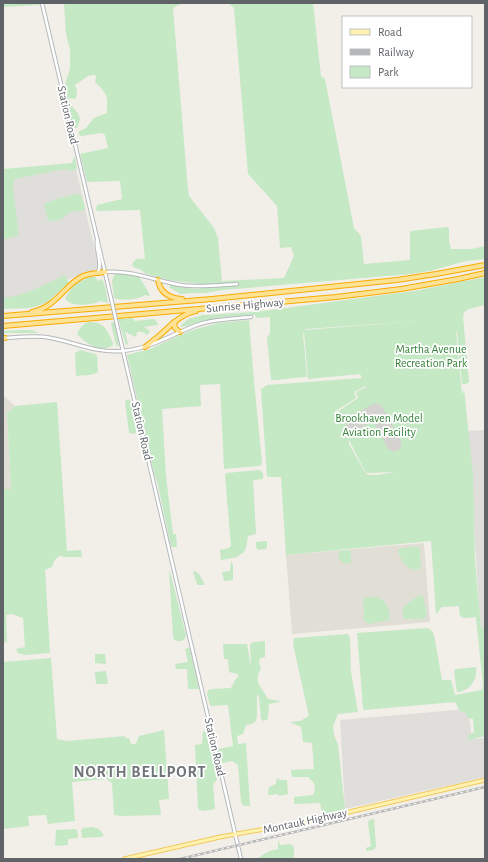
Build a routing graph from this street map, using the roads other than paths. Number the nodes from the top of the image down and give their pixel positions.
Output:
1 (42, 3) edge
2 (97, 240) junction
3 (485, 264) edge
4 (105, 272) junction
5 (97, 273) junction
6 (485, 273) edge
7 (158, 280) junction
8 (237, 284) dead end
9 (212, 299) junction
10 (224, 306) junction
11 (3, 316) edge
12 (10, 316) junction
13 (251, 317) dead end
14 (174, 322) junction
15 (3, 326) edge
16 (180, 332) junction
17 (4, 338) edge
18 (145, 347) junction
19 (122, 351) junction
20 (485, 780) edge
21 (235, 835) junction
22 (124, 859) edge
23 (241, 859) edge

1 - 2 main road, Station Road
2 - 4 main road, Station Road
2 - 5 main road
3 - 9 highway, Sunrise Highway
4 - 5 highway
4 - 7 main road
4 - 19 main road, Station Road, bridge
5 - 12 highway
6 - 10 highway, Sunrise Highway
7 - 8 main road
7 - 9 highway
9 - 12 highway, Sunrise Highway
10 - 14 highway
10 - 15 highway, Sunrise Highway
11 - 12 highway, Sunrise Highway
13 - 16 main road
14 - 16 highway
14 - 18 highway
16 - 18 main road
17 - 19 main road
18 - 19 main road
19 - 21 main road, Station Road
20 - 21 main road, Montauk Highway
21 - 22 main road, Montauk Highway
21 - 23 main road, Station Road

